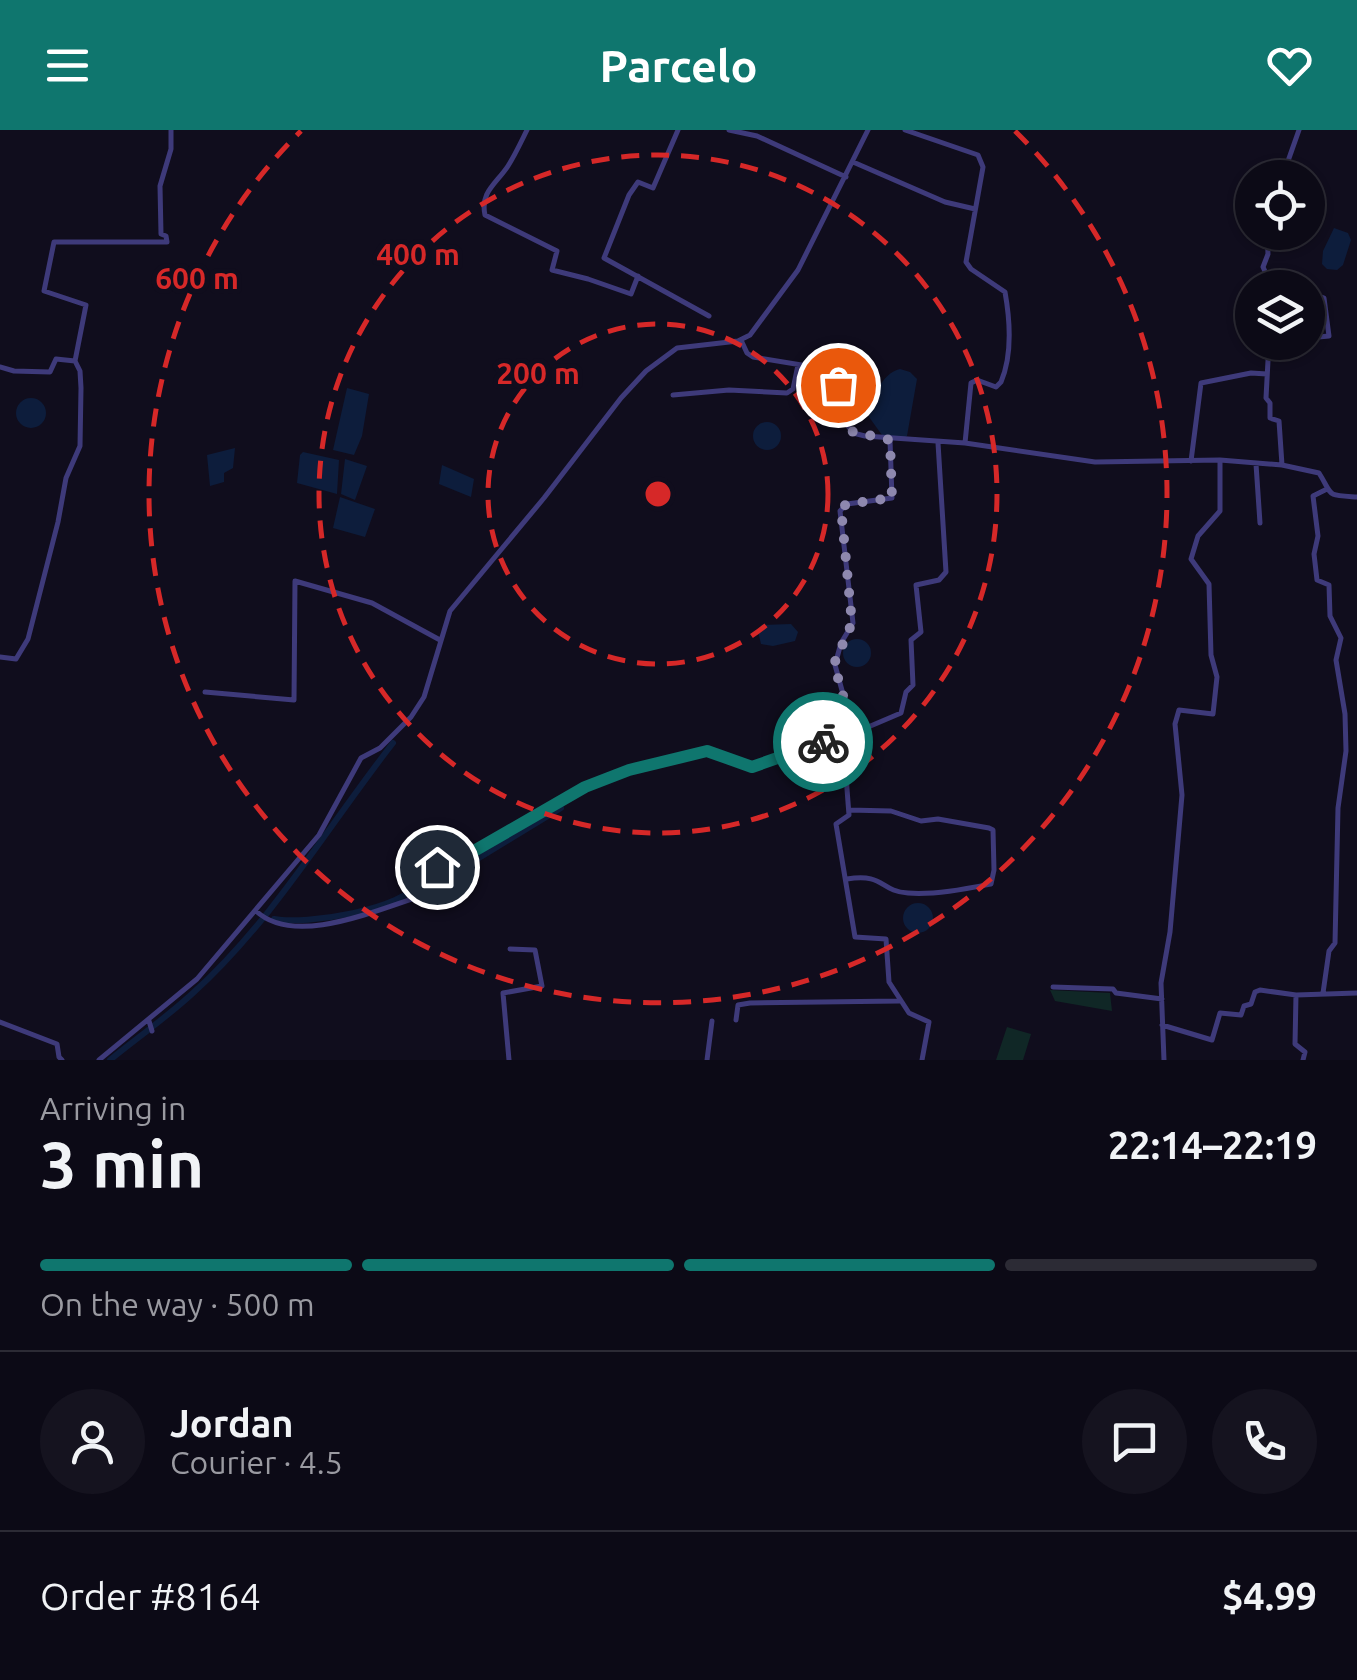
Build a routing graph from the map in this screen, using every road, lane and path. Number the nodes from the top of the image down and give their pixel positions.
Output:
1 (170, 130) edge
2 (528, 130) edge
3 (678, 130) edge
4 (729, 130) edge
5 (858, 130) edge
6 (905, 130) edge
7 (1299, 130) edge
8 (867, 131) edge
9 (757, 133) edge
10 (1288, 160) edge
11 (853, 162) junction
12 (846, 177) junction
13 (975, 210) junction
14 (638, 276) junction
15 (1325, 306) edge
16 (710, 316) dead end
17 (1325, 337) edge
18 (742, 343) junction
19 (1268, 360) edge
20 (75, 361) junction
21 (798, 365) junction
22 (0, 367) edge
23 (1267, 374) junction
24 (673, 396) dead end
25 (890, 440) junction
26 (938, 444) junction
27 (965, 444) junction
28 (1220, 460) junction
29 (1191, 461) junction
30 (1256, 464) junction
31 (1282, 465) junction
32 (1325, 490) junction
33 (1357, 497) edge
34 (1260, 522) dead end
35 (440, 640) junction
36 (0, 657) edge
37 (205, 692) dead end
38 (854, 734) junction
39 (843, 737) junction
40 (849, 810) junction
41 (422, 876) dead end
42 (847, 880) junction
43 (448, 888) dead end
44 (256, 911) junction
45 (510, 950) dead end
46 (1053, 987) dead end
47 (1324, 993) junction
48 (1357, 993) edge
49 (1296, 995) junction
50 (1162, 998) junction
51 (900, 1001) junction
52 (736, 1020) dead end
53 (149, 1021) junction
54 (712, 1021) dead end
55 (0, 1022) edge
56 (1162, 1025) junction
57 (152, 1031) dead end
58 (62, 1060) edge
59 (99, 1060) edge
60 (509, 1060) edge
61 (707, 1060) edge
62 (922, 1060) edge
63 (1164, 1060) edge
64 (1303, 1060) edge

1 - 20 street
2 - 14 street
3 - 14 street
4 - 9 street
5 - 8 street
6 - 13 street
7 - 10 street
8 - 11 street
9 - 12 street
11 - 12 street
11 - 13 street
12 - 18 street
13 - 27 street
14 - 16 street
15 - 17 street
18 - 21 street
18 - 35 street
19 - 23 street
20 - 22 street
20 - 36 street
21 - 24 street
21 - 25 street
23 - 29 street
23 - 31 street
25 - 26 street
25 - 38 street
26 - 27 street
26 - 38 street
27 - 29 street
28 - 29 street
28 - 30 street
28 - 50 street
30 - 31 street
30 - 34 street
31 - 32 street
32 - 33 street
32 - 47 street
35 - 37 street
35 - 44 street
38 - 39 street
39 - 40 street
39 - 41 street
40 - 42 street
40 - 42 street
42 - 51 street
43 - 44 street
44 - 53 street
45 - 60 street
46 - 50 street
47 - 48 street
47 - 49 street
49 - 56 street
49 - 64 street
50 - 56 street
51 - 52 street
51 - 62 street
53 - 57 street
53 - 59 street
54 - 61 street
55 - 58 street
56 - 63 street

